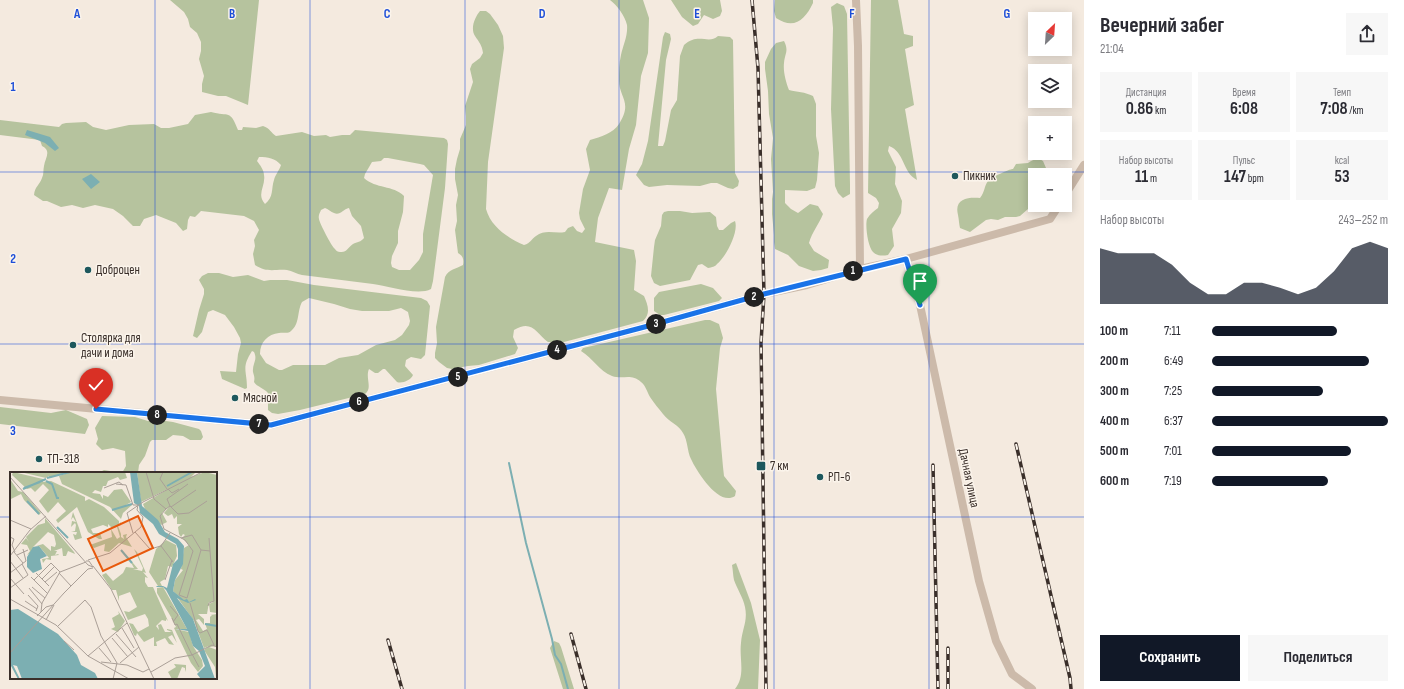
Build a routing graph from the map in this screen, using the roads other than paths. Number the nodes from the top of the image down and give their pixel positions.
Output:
1 (856, 0) edge
2 (1084, 165) edge
3 (1072, 184) edge
4 (1054, 212) edge
5 (906, 259) junction
6 (860, 269) junction
7 (0, 400) edge
8 (1032, 689) edge

1 - 6 street
2 - 3 street
4 - 5 street
5 - 6 street
5 - 8 street, Дачная улица
6 - 7 street

